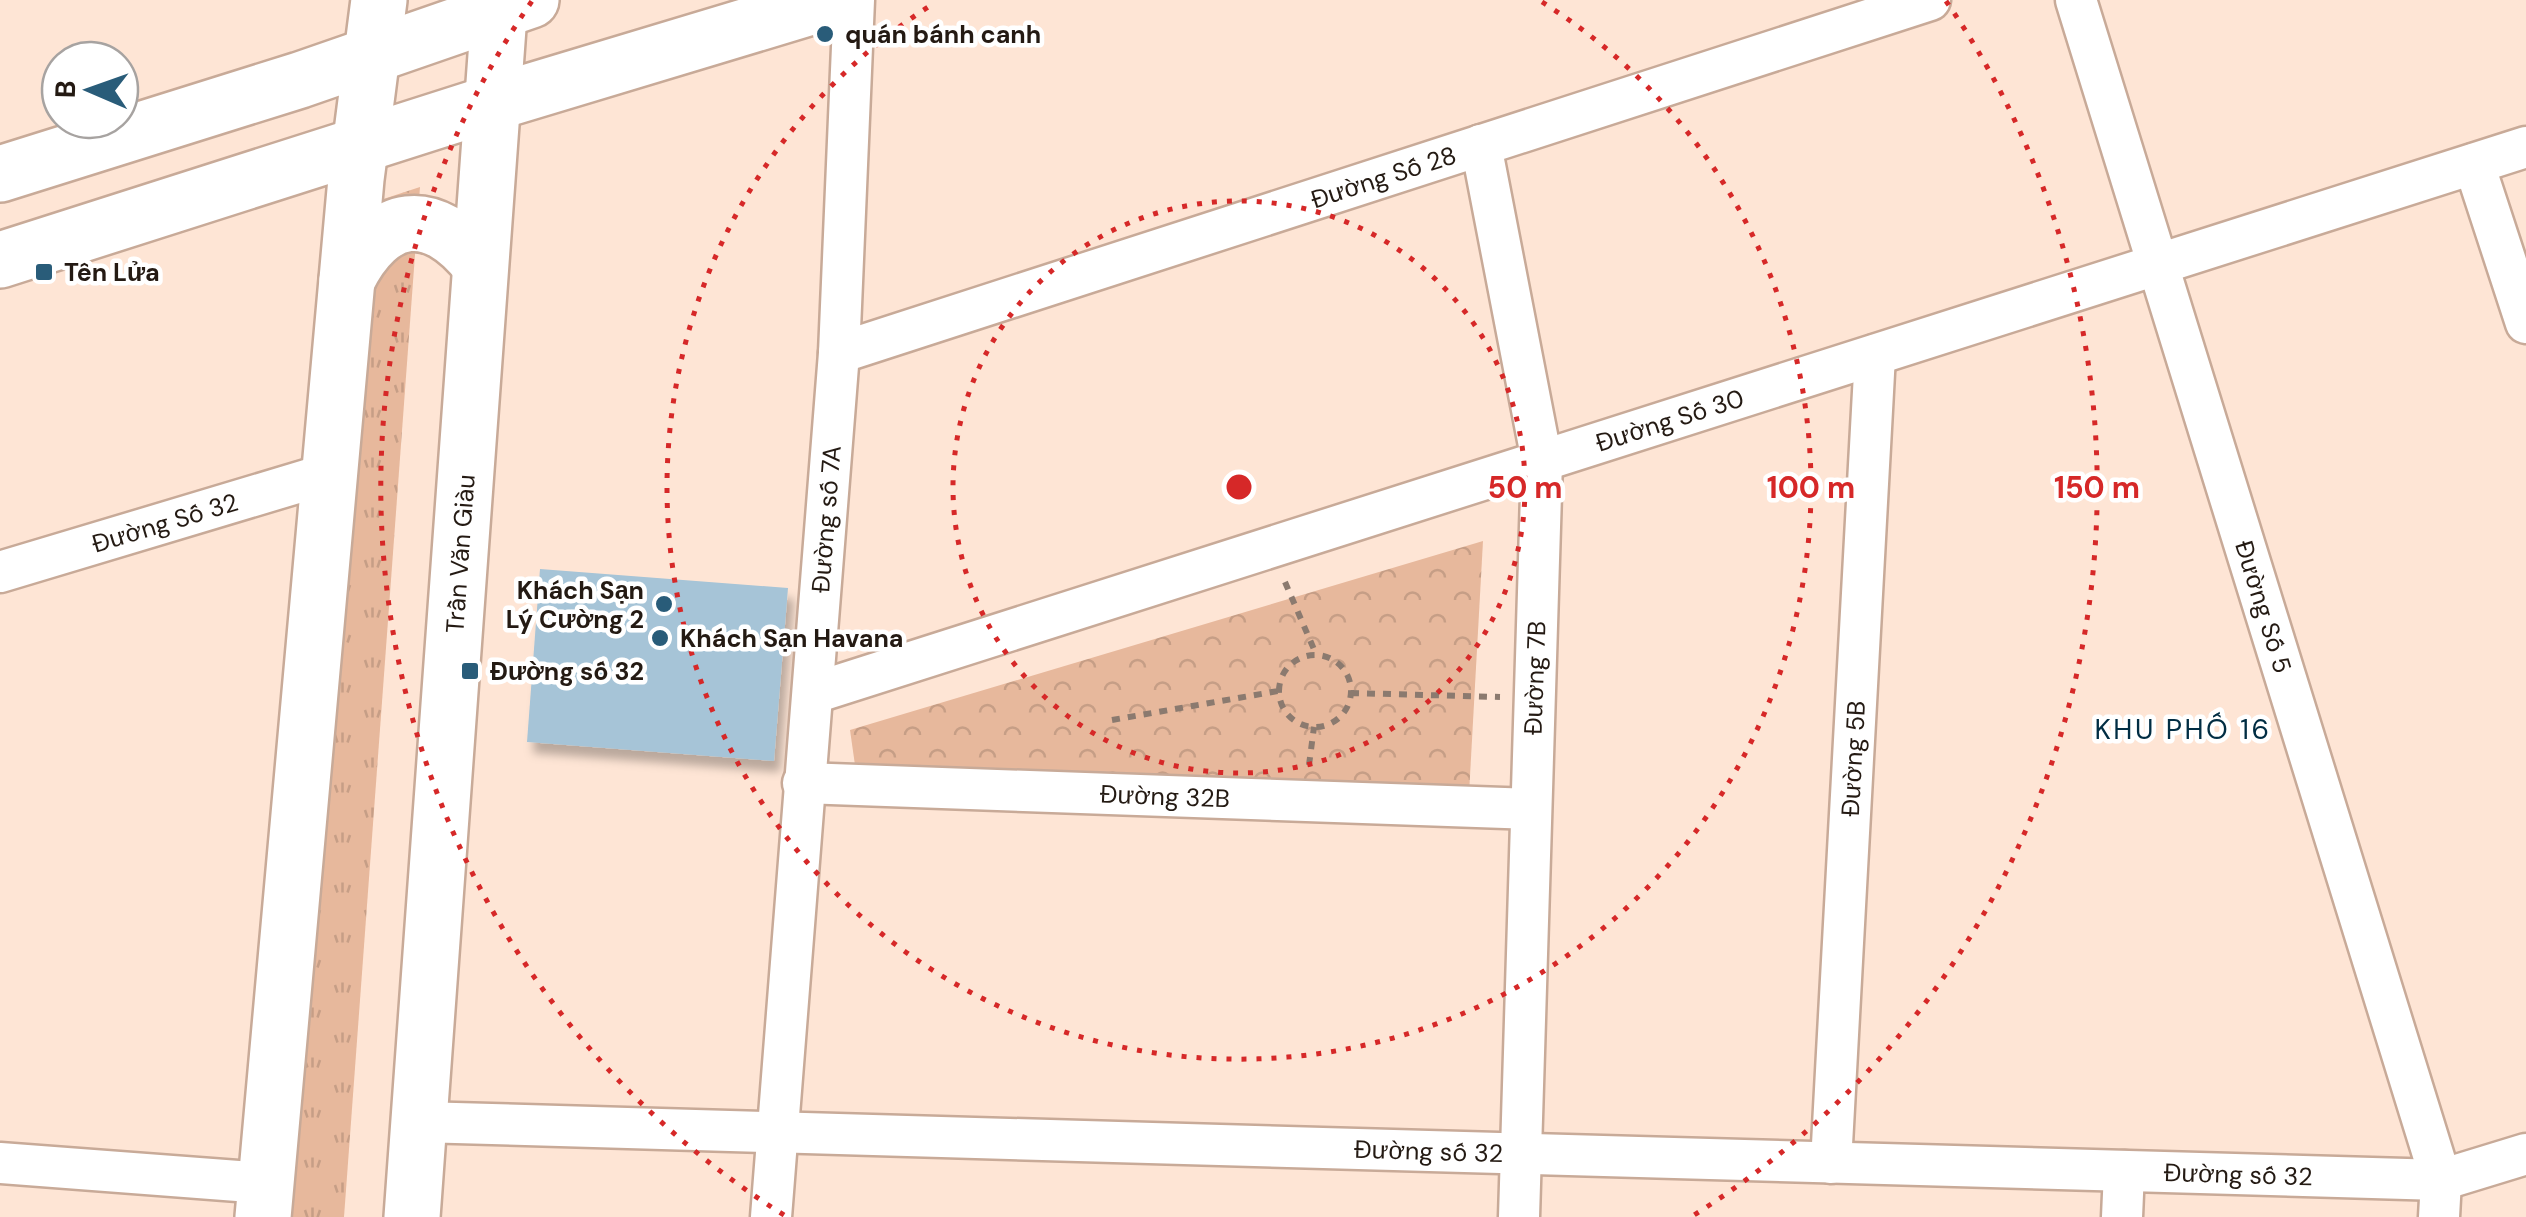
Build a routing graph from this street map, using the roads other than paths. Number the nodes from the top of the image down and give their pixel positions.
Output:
1 (378, 0) edge
2 (834, 0) edge
3 (854, 0) edge
4 (1930, 0) edge
5 (2076, 0) edge
6 (510, 3) edge
7 (372, 54) junction
8 (492, 104) junction
9 (361, 146) junction
10 (1481, 146) junction
11 (2526, 147) edge
12 (2474, 164) junction
13 (0, 174) edge
14 (0, 260) edge
15 (480, 264) junction
16 (2158, 265) junction
17 (347, 280) junction
18 (2526, 322) edge
19 (839, 354) junction
20 (1875, 354) junction
21 (1542, 461) junction
22 (330, 473) junction
23 (0, 572) edge
24 (814, 693) junction
25 (804, 783) junction
26 (1530, 809) junction
27 (418, 1122) junction
28 (777, 1132) junction
29 (1522, 1154) junction
30 (2526, 1154) edge
31 (1831, 1163) junction
32 (0, 1164) edge
33 (2124, 1171) junction
34 (2440, 1199) edge
35 (264, 1200) edge
36 (412, 1217) edge
37 (771, 1217) edge
38 (1519, 1217) edge
39 (2122, 1217) edge

1 - 7 main road
2 - 8 main road
3 - 19 street, Đường số 7A
4 - 10 street, Đường Số 28
5 - 16 street, Đường Số 5
6 - 7 main road
6 - 8 main road, Trần Văn Giàu
7 - 9 main road
7 - 13 main road
8 - 9 main road
8 - 15 main road, Trần Văn Giàu
9 - 14 main road
9 - 17 main road
10 - 19 street, Đường Số 28
10 - 21 street, Đường 7B
11 - 12 street, Đường Số 30
12 - 16 street, Đường Số 30
12 - 18 street
15 - 17 main road
15 - 27 main road, Trần Văn Giàu
16 - 20 street, Đường Số 30
16 - 34 street, Đường Số 5
17 - 22 main road
19 - 24 street, Đường số 7A
20 - 21 street, Đường Số 30
20 - 31 street, Đường 5B
21 - 24 street, Đường Số 30
21 - 26 street, Đường 7B
22 - 23 street, Đường Số 32
22 - 35 main road
24 - 25 street, Đường số 7A
25 - 26 street, Đường 32B
25 - 28 street, Đường số 7A
26 - 29 street, Đường 7B
27 - 28 street, Đường số 32
27 - 36 main road, Trần Văn Giàu
28 - 29 street, Đường số 32
28 - 37 street, Đường số 7A
29 - 31 street, Đường số 32
29 - 38 street, Đường 7B
30 - 34 street
31 - 33 street, Đường số 32
32 - 35 street
33 - 34 street, Đường số 32
33 - 39 street

